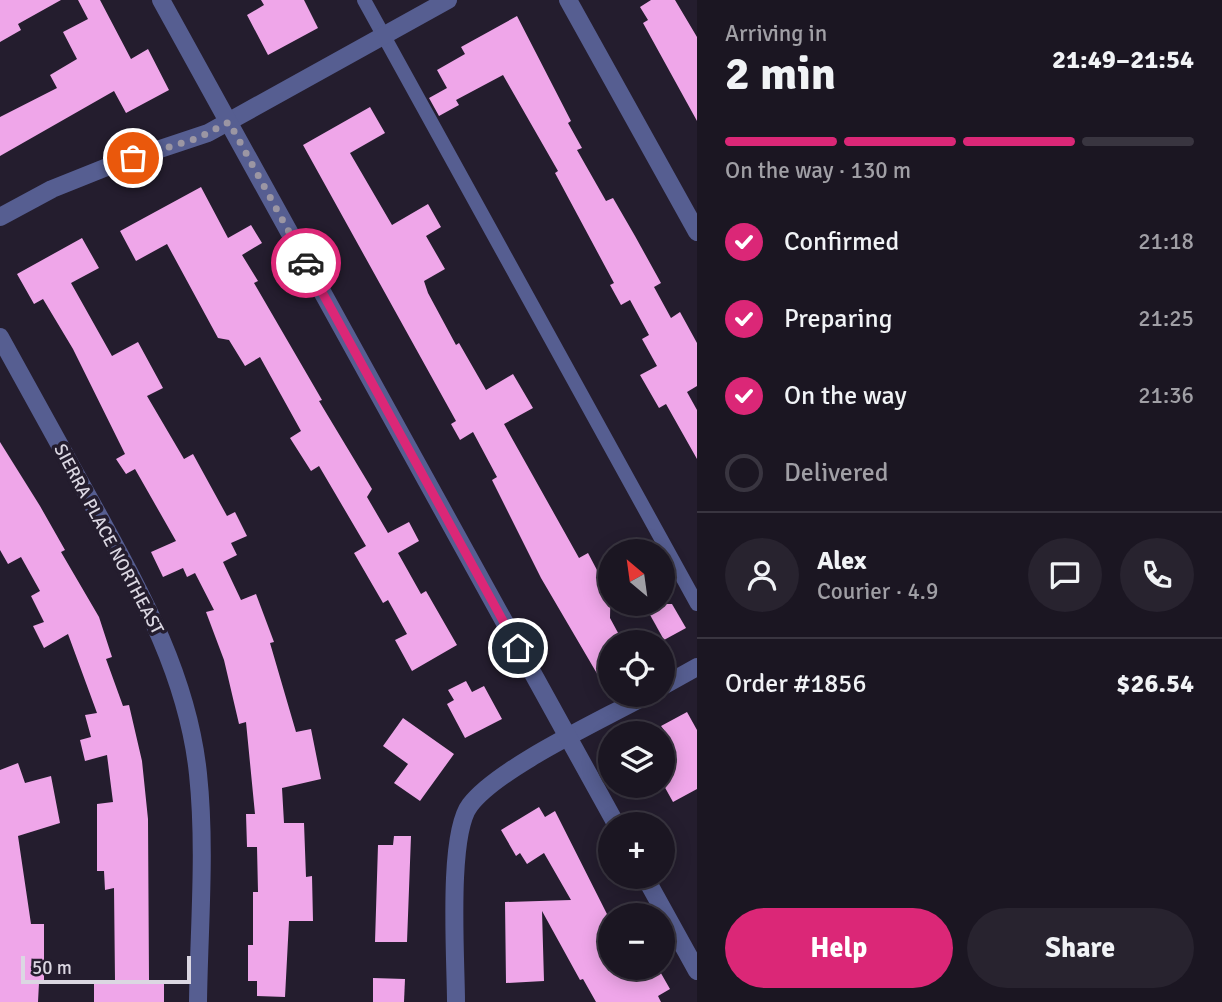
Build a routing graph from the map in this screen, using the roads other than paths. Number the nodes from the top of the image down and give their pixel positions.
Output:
1 (161, 0) edge
2 (364, 0) edge
3 (448, 0) edge
4 (568, 0) edge
5 (384, 36) junction
6 (229, 122) junction
7 (0, 218) edge
8 (697, 232) edge
9 (0, 337) edge
10 (697, 604) edge
11 (697, 667) edge
12 (675, 679) edge
13 (626, 707) edge
14 (568, 738) junction
15 (609, 812) edge
16 (652, 889) edge
17 (697, 971) edge
18 (198, 1002) edge
19 (456, 1002) edge

1 - 6 street
2 - 5 lane
3 - 5 street
4 - 8 street
5 - 6 street
5 - 10 lane
6 - 7 street
6 - 14 street
9 - 18 street, SIERRA PLACE NORTHEAST
11 - 12 street
13 - 14 street
14 - 15 street
14 - 19 street
16 - 17 street

